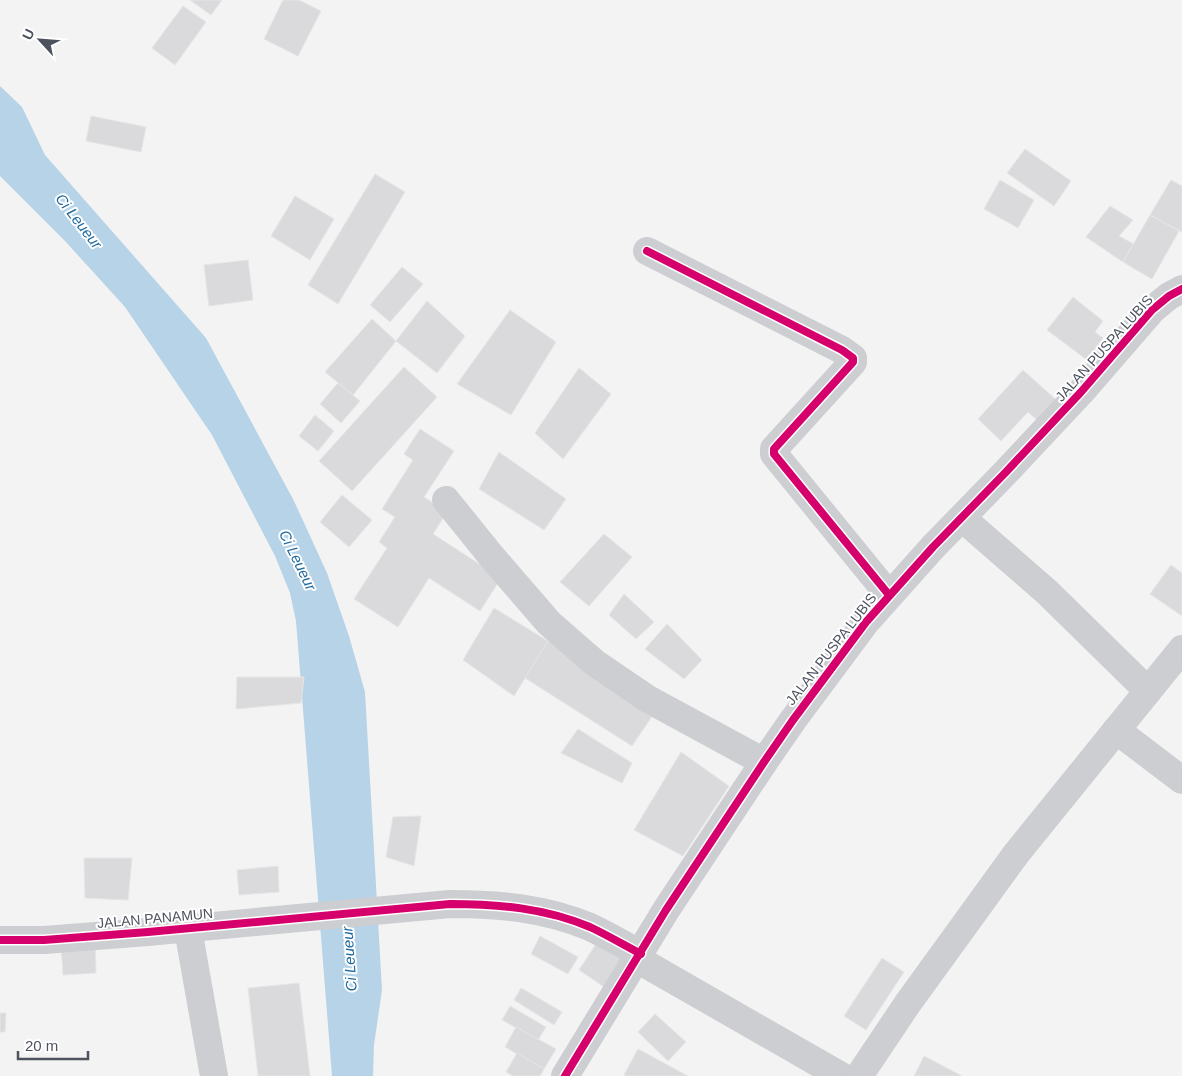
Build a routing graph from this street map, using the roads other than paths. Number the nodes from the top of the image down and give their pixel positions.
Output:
1 (647, 251) dead end
2 (1182, 289) edge
3 (446, 500) dead end
4 (962, 518) junction
5 (889, 595) junction
6 (1182, 649) edge
7 (1148, 691) junction
8 (1116, 730) junction
9 (764, 762) junction
10 (1182, 780) edge
11 (188, 929) junction
12 (0, 940) edge
13 (639, 957) junction
14 (214, 1076) edge
15 (565, 1076) edge
16 (840, 1076) edge
17 (859, 1076) edge

1 - 5 street
2 - 4 street, JALAN PUSPA LUBIS
3 - 9 street
4 - 5 street, JALAN PUSPA LUBIS
4 - 7 street
5 - 9 street, JALAN PUSPA LUBIS
6 - 7 street
7 - 8 street
8 - 10 street
8 - 17 street
9 - 13 street, JALAN PUSPA LUBIS
11 - 12 street, JALAN PANAMUN
11 - 13 street, JALAN PANAMUN
11 - 14 street
13 - 15 street, JALAN PUSPA LUBIS
13 - 16 street, JALAN PANAMUN

